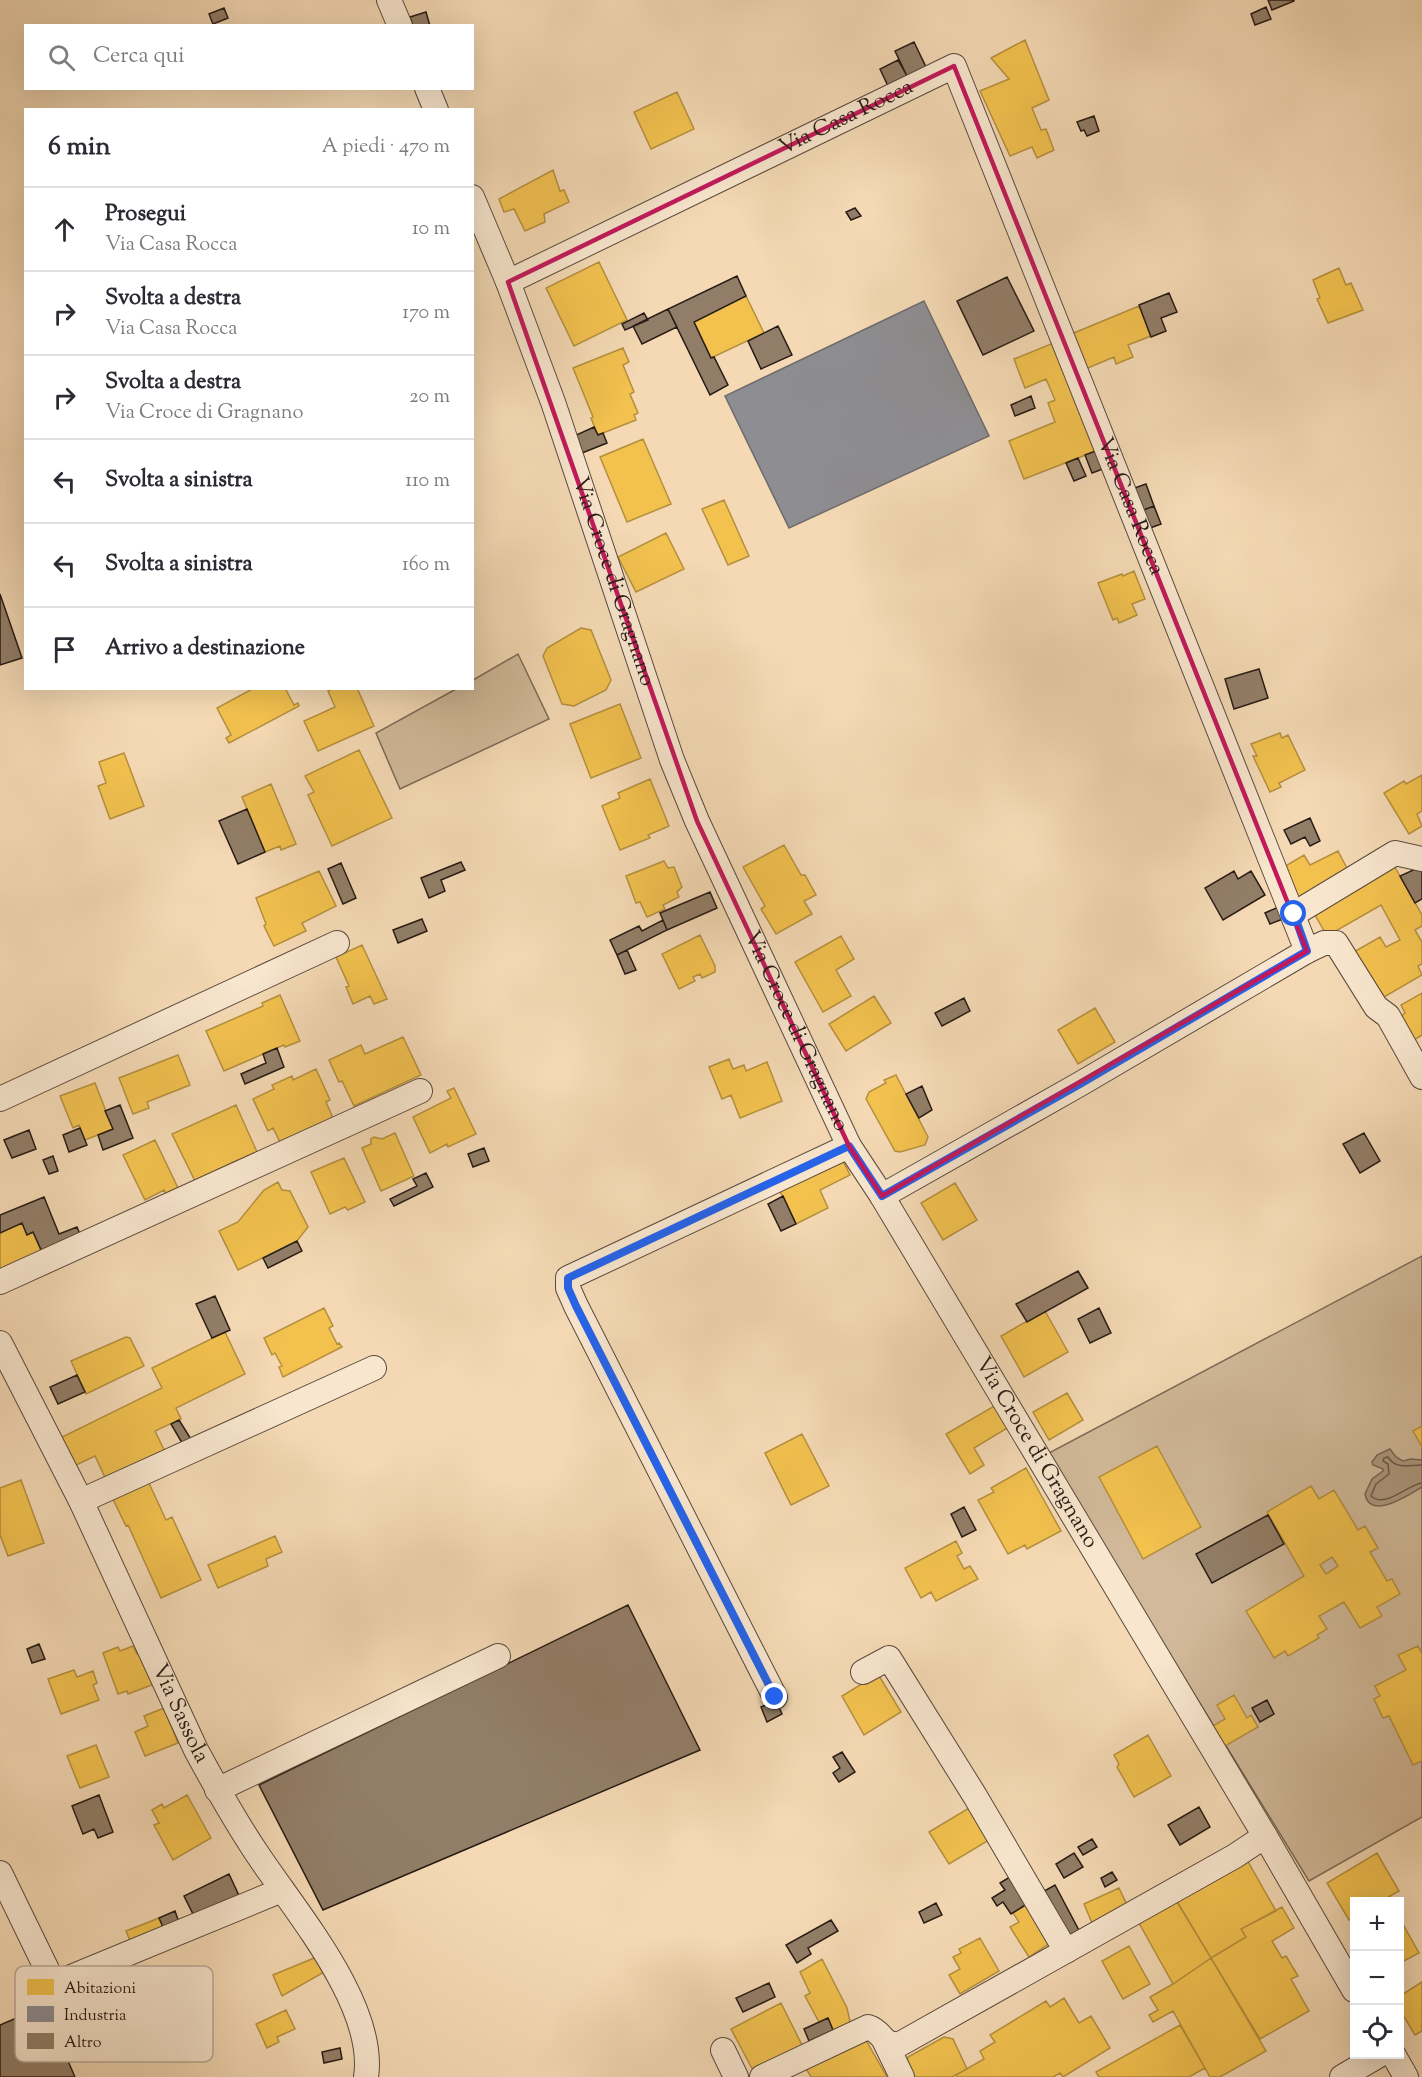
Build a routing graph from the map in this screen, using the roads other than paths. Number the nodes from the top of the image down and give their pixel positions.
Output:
1 (389, 0) edge
2 (399, 24) edge
3 (428, 90) edge
4 (435, 108) edge
5 (474, 202) edge
6 (508, 282) junction
7 (1422, 859) edge
8 (1294, 914) junction
9 (337, 942) dead end
10 (1307, 951) junction
11 (1422, 1077) edge
12 (420, 1091) dead end
13 (0, 1099) edge
14 (849, 1146) junction
15 (882, 1196) junction
16 (0, 1282) edge
17 (0, 1343) edge
18 (374, 1368) dead end
19 (81, 1501) junction
20 (498, 1656) dead end
21 (863, 1672) dead end
22 (775, 1697) dead end
23 (217, 1790) junction
24 (1265, 1836) junction
25 (0, 1873) edge
26 (282, 1890) junction
27 (1066, 1951) junction
28 (45, 1966) edge
29 (98, 1966) edge
30 (1350, 1983) edge
31 (885, 2042) junction
32 (723, 2050) dead end
33 (1374, 2059) edge
34 (1395, 2059) edge
35 (366, 2077) edge
36 (736, 2077) edge
37 (762, 2077) edge
38 (902, 2077) edge
39 (1342, 2077) edge
40 (1406, 2077) edge

1 - 2 street
3 - 4 street
5 - 6 street, Via Croce di Gragnano
6 - 8 street, Via Casa Rocca
6 - 14 street, Via Croce di Gragnano
7 - 8 street
8 - 10 street, Via Casa Rocca
9 - 13 street
10 - 11 street
10 - 15 street
12 - 16 street
14 - 15 street, Via Croce di Gragnano
14 - 22 street
15 - 24 street, Via Croce di Gragnano
17 - 19 street, Via Sassola
18 - 19 street
19 - 23 street, Via Sassola
20 - 23 street
21 - 27 street
23 - 26 street, Via Sassola
24 - 27 street
24 - 30 street, Via Croce di Gragnano
25 - 28 street
26 - 29 street
26 - 35 street, Via Sassola
27 - 31 street
31 - 37 street
31 - 38 street
32 - 36 street
33 - 39 street
34 - 40 street

